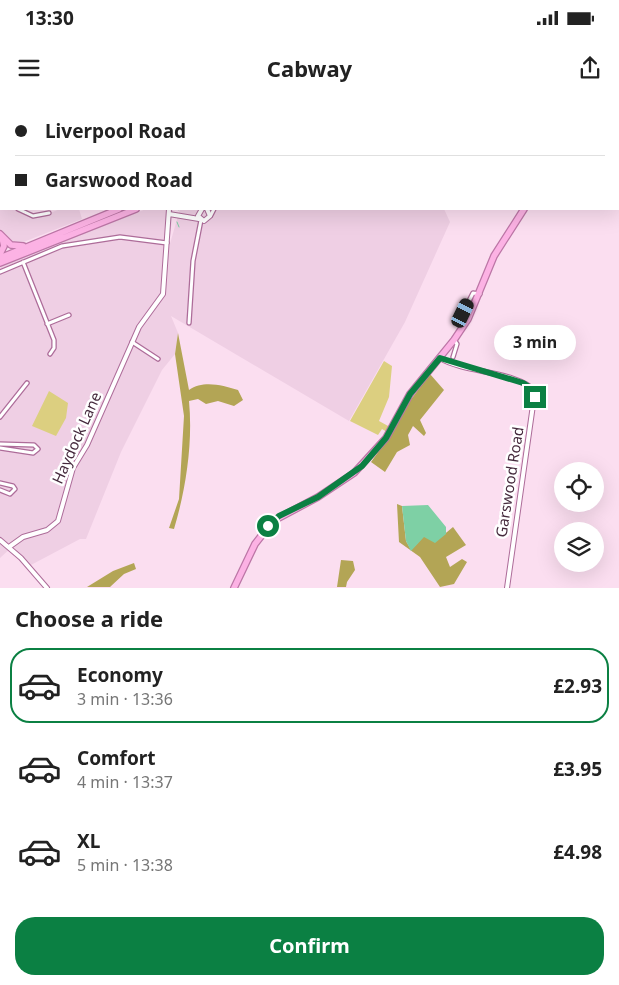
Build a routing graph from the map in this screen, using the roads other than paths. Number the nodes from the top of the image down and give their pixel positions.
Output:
1 (20, 210) edge
2 (117, 210) edge
3 (133, 210) edge
4 (169, 210) edge
5 (210, 210) edge
6 (523, 210) edge
7 (49, 213) dead end
8 (169, 214) junction
9 (199, 214) edge
10 (206, 221) junction
11 (201, 228) junction
12 (1, 235) edge
13 (37, 242) junction
14 (166, 243) junction
15 (0, 254) edge
16 (0, 258) edge
17 (22, 262) junction
18 (0, 263) edge
19 (0, 272) edge
20 (70, 315) dead end
21 (189, 323) dead end
22 (47, 324) junction
23 (454, 340) junction
24 (132, 342) junction
25 (50, 354) dead end
26 (454, 356) dead end
27 (440, 358) junction
28 (158, 359) dead end
29 (27, 383) dead end
30 (0, 417) edge
31 (0, 444) edge
32 (0, 448) edge
33 (0, 483) edge
34 (0, 490) edge
35 (0, 540) edge
36 (10, 547) junction
37 (47, 588) edge
38 (234, 588) edge
39 (507, 588) edge

1 - 7 street
2 - 13 highway
3 - 18 highway
4 - 8 street, Haydock Lane
5 - 10 street
6 - 23 highway
8 - 9 street
8 - 14 street, Haydock Lane
9 - 10 street
9 - 11 street
10 - 11 street
11 - 21 street
12 - 13 highway
12 - 15 highway
13 - 16 highway
14 - 17 street
14 - 24 street, Haydock Lane
17 - 19 street
17 - 22 street
20 - 22 street
22 - 25 street
23 - 26 street
23 - 27 highway
24 - 28 street
24 - 36 street, Haydock Lane
27 - 38 highway
27 - 39 street, Garswood Road
29 - 30 street
31 - 32 street
33 - 34 street
35 - 36 street
36 - 37 street

